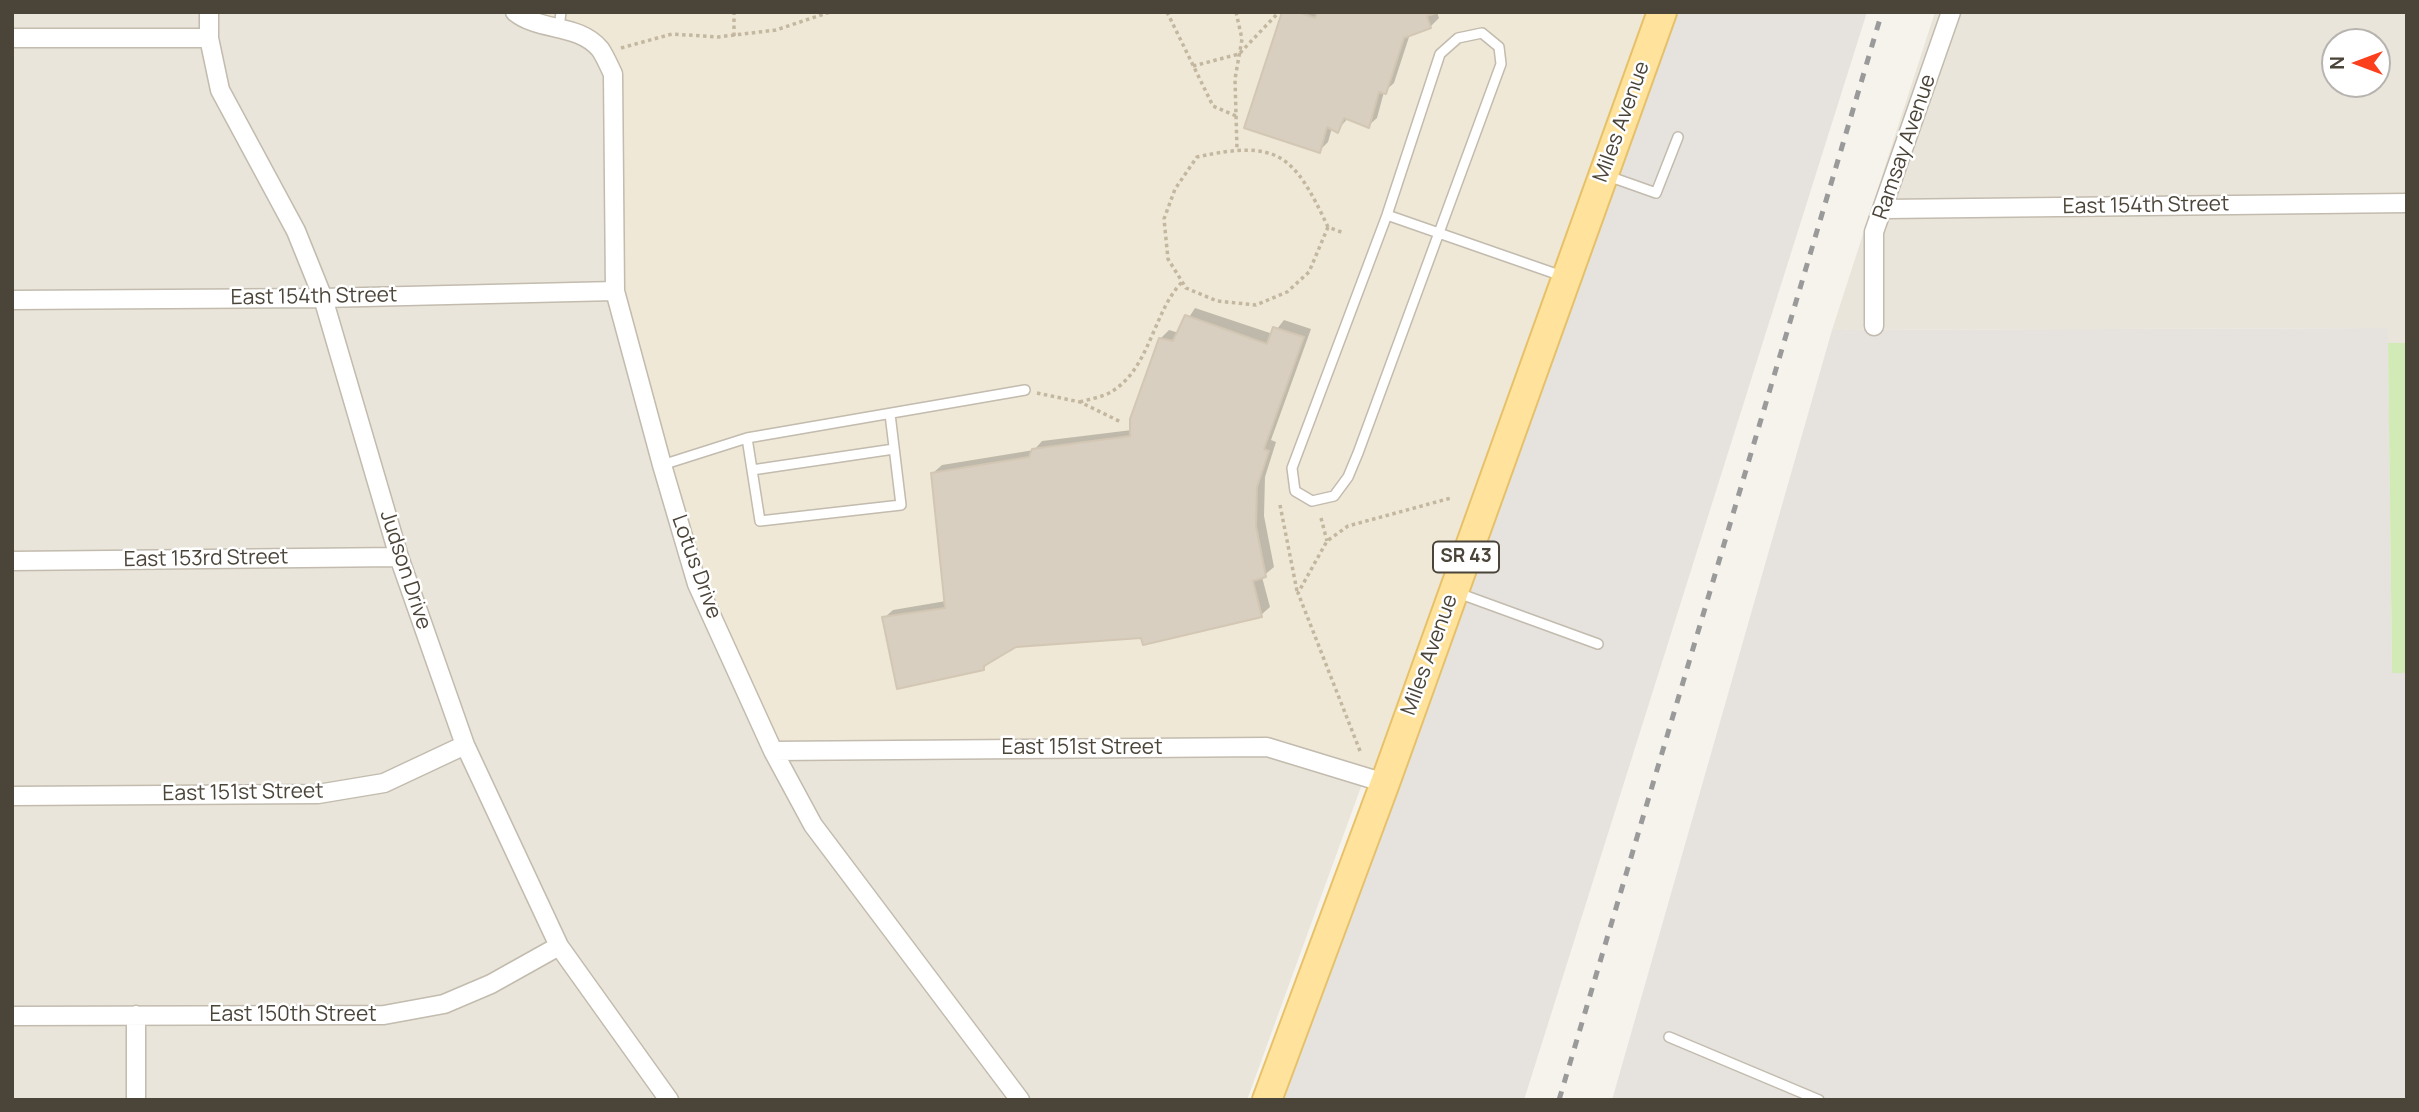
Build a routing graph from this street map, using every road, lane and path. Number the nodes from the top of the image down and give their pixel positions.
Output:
1 (209, 12) edge
2 (515, 12) edge
3 (734, 12) edge
4 (830, 12) edge
5 (1167, 12) edge
6 (1236, 12) edge
7 (1279, 12) edge
8 (1662, 12) edge
9 (1951, 12) edge
10 (560, 20) edge
11 (734, 36) junction
12 (12, 38) edge
13 (209, 38) junction
14 (621, 48) dead end
15 (1239, 54) junction
16 (1193, 66) junction
17 (1236, 116) junction
18 (1678, 136) dead end
19 (1237, 149) junction
20 (1604, 174) junction
21 (2407, 203) edge
22 (1885, 209) junction
23 (1387, 215) junction
24 (1328, 227) junction
25 (1344, 233) dead end
26 (1438, 233) junction
27 (1566, 278) junction
28 (1182, 282) junction
29 (615, 291) junction
30 (323, 298) junction
31 (12, 300) edge
32 (1874, 326) dead end
33 (1025, 390) joint
34 (1080, 402) junction
35 (890, 414) junction
36 (1121, 422) dead end
37 (747, 438) junction
38 (894, 449) junction
39 (662, 465) junction
40 (752, 470) junction
41 (1451, 498) dead end
42 (1280, 505) dead end
43 (1321, 518) dead end
44 (1327, 541) junction
45 (399, 558) junction
46 (12, 561) edge
47 (1453, 592) junction
48 (1298, 593) junction
49 (1598, 643) dead end
50 (465, 745) junction
51 (773, 751) junction
52 (1360, 751) dead end
53 (1385, 783) junction
54 (12, 796) edge
55 (559, 946) junction
56 (136, 1015) junction
57 (12, 1016) edge
58 (1669, 1037) dead end
59 (136, 1100) edge
60 (669, 1100) edge
61 (1020, 1100) edge
62 (1267, 1100) edge
63 (1819, 1100) edge

1 - 13 street, Judson Drive
2 - 10 street, Lotus Drive
3 - 11 path
4 - 11 path
5 - 16 path
6 - 15 path
7 - 15 path
8 - 20 main road, Miles Avenue / SR 43
9 - 22 street, Ramsay Avenue
10 - 29 street, Lotus Drive
11 - 14 path
12 - 13 street
13 - 30 street, Judson Drive
15 - 16 path
15 - 17 path
16 - 17 path
17 - 19 path
18 - 20 lane
19 - 24 path
19 - 28 path
20 - 27 main road, Miles Avenue / SR 43
21 - 22 street, East 154th Street
22 - 32 street, Ramsay Avenue
23 - 26 lane
23 - 26 lane
23 - 26 lane
24 - 25 path
24 - 28 path
26 - 27 lane
27 - 47 main road, Miles Avenue / SR 43
28 - 34 path
29 - 30 street, East 154th Street
29 - 39 street, Lotus Drive
30 - 31 street, East 154th Street
30 - 45 street, Judson Drive
33 - 34 path
33 - 35 lane
34 - 36 path
35 - 37 lane
35 - 38 lane
37 - 39 lane
37 - 40 lane
38 - 40 lane
38 - 40 lane
39 - 51 street, Lotus Drive
41 - 44 path
42 - 48 path
43 - 44 path
44 - 48 path
45 - 46 street, East 153rd Street
45 - 50 street, Judson Drive
47 - 49 lane
47 - 53 main road, Miles Avenue / SR 43
48 - 52 path
50 - 54 street, East 151st Street
50 - 55 street, Judson Drive
51 - 53 street, East 151st Street
51 - 61 street, Lotus Drive
53 - 62 main road, Miles Avenue / SR 43
55 - 56 street, East 150th Street
55 - 60 street, Judson Drive
56 - 57 street, East 150th Street
56 - 59 street
58 - 63 lane

